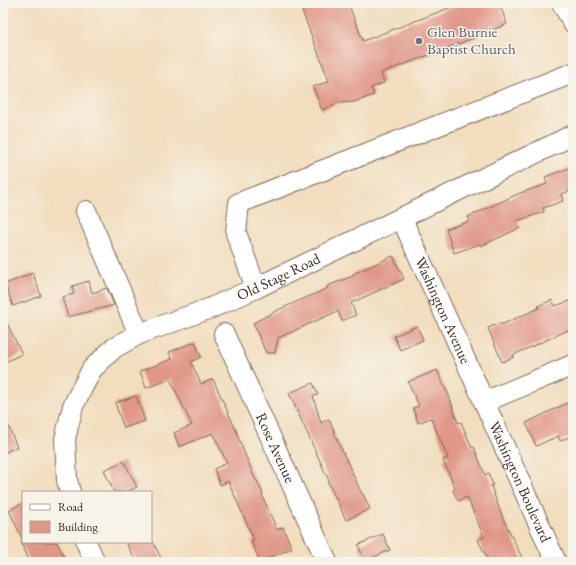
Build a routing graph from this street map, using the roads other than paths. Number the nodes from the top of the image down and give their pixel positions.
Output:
1 (562, 3) edge
2 (573, 23) edge
3 (573, 73) edge
4 (573, 135) edge
5 (86, 211) dead end
6 (402, 219) junction
7 (256, 288) junction
8 (138, 334) junction
9 (224, 334) dead end
10 (573, 365) edge
11 (484, 402) junction
12 (68, 486) edge
13 (86, 543) edge
14 (95, 562) edge
15 (327, 562) edge
16 (556, 562) edge

1 - 2 street
3 - 7 street
4 - 6 street, Old Stage Road
5 - 8 street
6 - 7 street, Old Stage Road
6 - 11 street, Washington Avenue
7 - 8 street, Old Stage Road
8 - 12 street, Old Stage Road
9 - 15 street, Rose Avenue
10 - 11 street
11 - 16 street, Washington Boulevard
13 - 14 street

